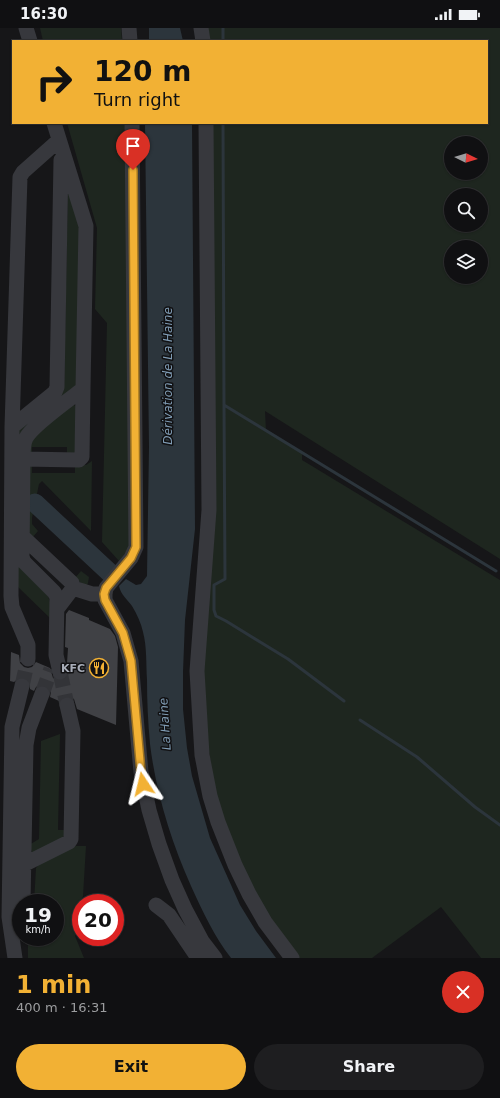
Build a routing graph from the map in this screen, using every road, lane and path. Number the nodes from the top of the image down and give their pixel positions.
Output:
1 (26, 28) edge
2 (129, 28) edge
3 (202, 28) edge
4 (30, 40) edge
5 (130, 40) edge
6 (203, 40) edge
7 (54, 124) edge
8 (132, 124) edge
9 (206, 124) edge
10 (60, 144) junction
11 (83, 389) junction
12 (12, 427) junction
13 (23, 459) junction
14 (22, 536) junction
15 (73, 588) junction
16 (105, 591) junction
17 (57, 609) junction
18 (28, 659) tunnel mouth
19 (55, 665) tunnel mouth
20 (22, 686) tunnel mouth
21 (42, 694) tunnel mouth
22 (68, 705) tunnel mouth
23 (25, 864) junction
24 (23, 894) edge
25 (156, 905) dead end
26 (17, 946) edge
27 (15, 958) edge
28 (198, 958) edge
29 (215, 958) edge
30 (292, 958) edge

1 - 4 lane
2 - 5 lane
3 - 6 lane
7 - 10 lane
8 - 16 lane
9 - 30 lane
10 - 11 lane
10 - 12 lane
10 - 12 lane
11 - 13 lane
11 - 13 lane
12 - 18 lane
13 - 14 lane
14 - 15 lane
14 - 17 lane
15 - 16 lane
15 - 17 lane
16 - 29 lane
17 - 19 lane
20 - 27 lane
21 - 23 lane
22 - 23 lane
23 - 24 lane
25 - 28 lane
26 - 27 lane

